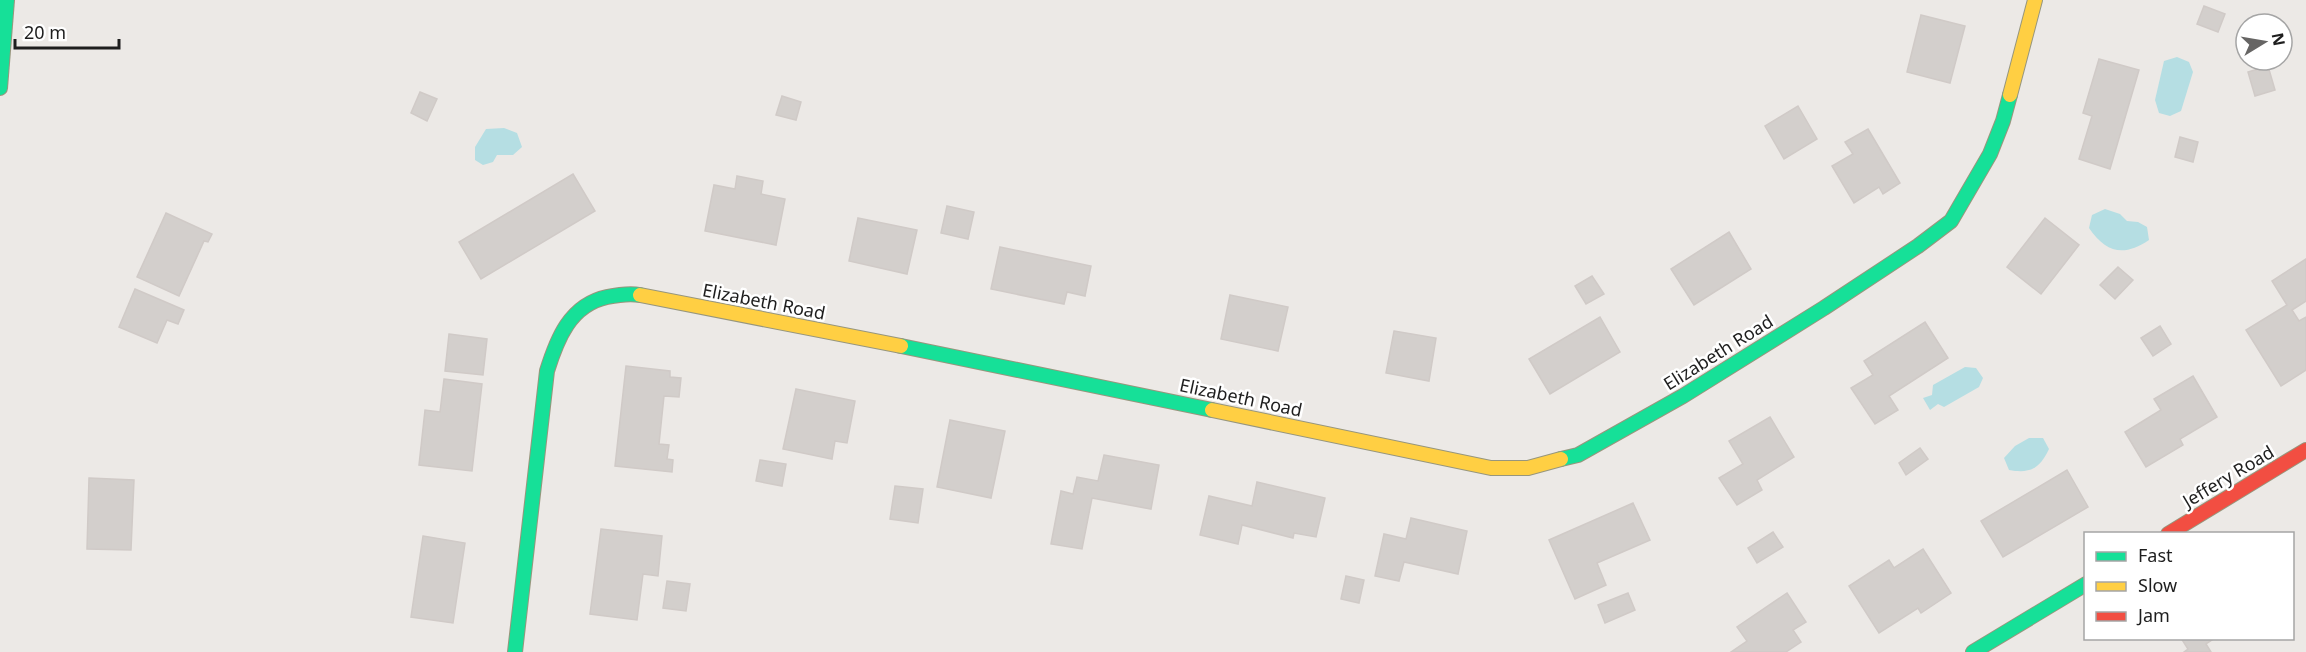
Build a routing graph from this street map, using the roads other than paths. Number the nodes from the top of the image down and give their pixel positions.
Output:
1 (8, 0) edge
2 (2035, 0) edge
3 (0, 88) edge
4 (2306, 450) edge
5 (2171, 532) edge
6 (2084, 585) edge
7 (515, 652) edge
8 (1973, 652) edge

1 - 3 street
2 - 7 street, Elizabeth Road
4 - 5 street, Jeffery Road
6 - 8 street

